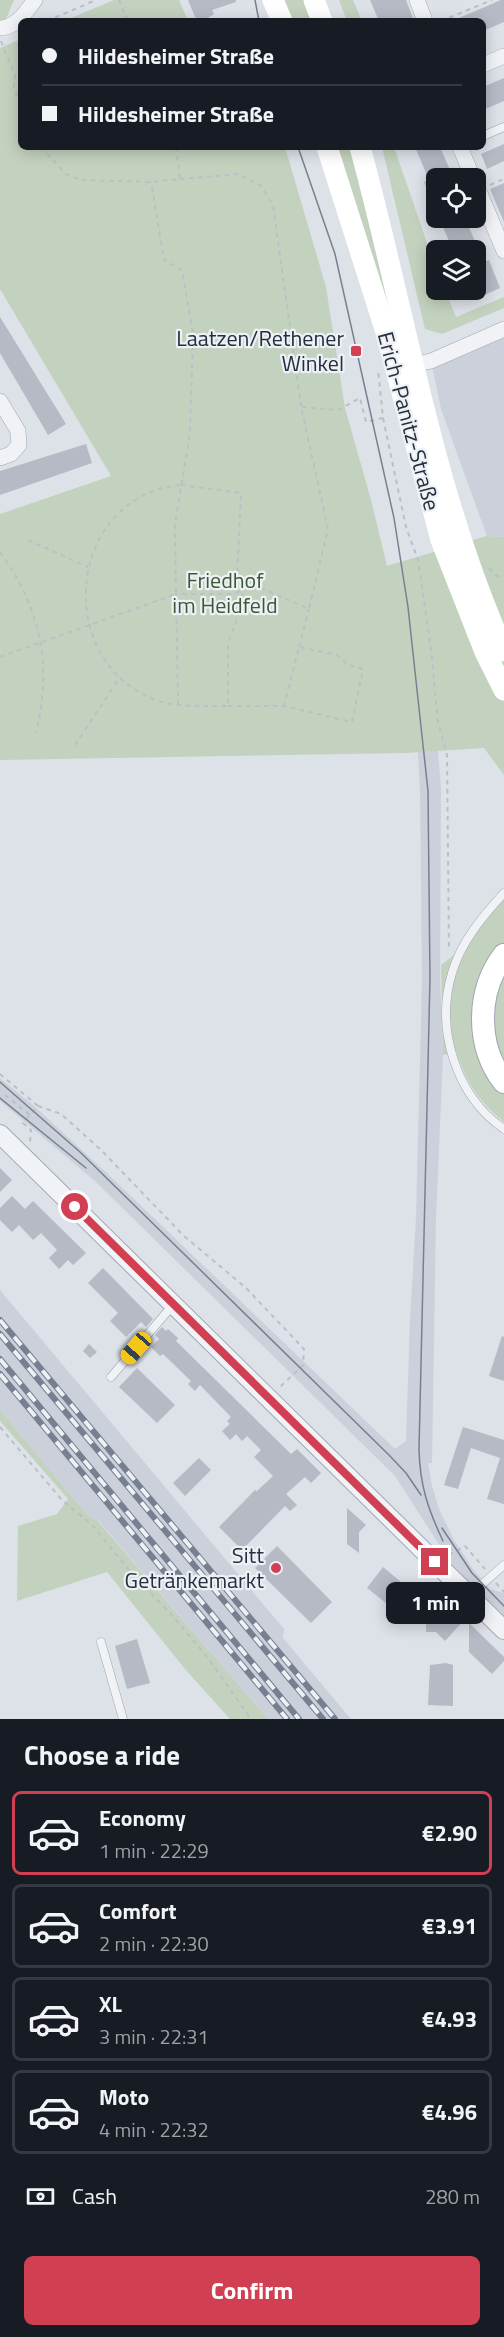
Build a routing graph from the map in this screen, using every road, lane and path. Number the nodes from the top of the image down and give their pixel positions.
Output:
1 (35, 0) edge
2 (96, 0) edge
3 (119, 0) edge
4 (273, 0) edge
5 (314, 0) edge
6 (417, 0) edge
7 (492, 0) edge
8 (22, 18) edge
9 (54, 18) edge
10 (127, 18) edge
11 (281, 18) edge
12 (321, 18) edge
13 (425, 18) edge
14 (448, 18) edge
15 (18, 21) edge
16 (1, 28) edge
17 (504, 56) edge
18 (486, 64) edge
19 (18, 99) edge
20 (504, 127) edge
21 (486, 135) edge
22 (44, 150) edge
23 (176, 150) edge
24 (328, 150) edge
25 (360, 150) edge
26 (461, 150) edge
27 (469, 168) edge
28 (180, 179) junction
29 (151, 182) junction
30 (486, 206) edge
31 (503, 244) edge
32 (504, 329) edge
33 (396, 366) junction
34 (0, 401) edge
35 (301, 407) junction
36 (383, 418) junction
37 (382, 423) dead end
38 (0, 458) edge
39 (181, 485) junction
40 (28, 540) dead end
41 (0, 552) edge
42 (88, 567) junction
43 (242, 590) junction
44 (176, 594) junction
45 (309, 609) junction
46 (90, 624) junction
47 (41, 642) junction
48 (299, 647) junction
49 (503, 649) edge
50 (0, 657) edge
51 (120, 677) junction
52 (504, 690) edge
53 (178, 705) junction
54 (228, 706) junction
55 (284, 706) junction
56 (36, 732) dead end
57 (75, 745) dead end
58 (504, 893) edge
59 (504, 956) edge
60 (452, 973) junction
61 (0, 1074) edge
62 (504, 1082) edge
63 (5, 1095) dead end
64 (38, 1106) junction
65 (30, 1115) junction
66 (504, 1129) edge
67 (0, 1134) edge
68 (26, 1159) junction
69 (174, 1304) junction
70 (111, 1377) dead end
71 (268, 1398) junction
72 (0, 1427) edge
73 (446, 1557) dead end
74 (504, 1565) edge
75 (491, 1577) junction
76 (504, 1592) edge
77 (470, 1595) junction
78 (504, 1630) edge
79 (101, 1642) dead end
80 (123, 1719) edge
81 (251, 1719) edge

1 - 8 street
2 - 9 path
3 - 10 path
4 - 11 main road
5 - 12 main road
6 - 13 street
7 - 14 path
15 - 16 street
16 - 19 path
17 - 18 street
20 - 21 lane
22 - 29 path
23 - 28 path
24 - 33 main road, Erich-Panitz-Straße
25 - 33 main road, Erich-Panitz-Straße
26 - 27 street
28 - 29 path
28 - 35 path
29 - 39 path
30 - 31 street
32 - 33 street
33 - 36 path
33 - 49 main road, Erich-Panitz-Straße
33 - 52 main road, Erich-Panitz-Straße
34 - 38 street
35 - 36 path
35 - 45 path
36 - 37 path
36 - 60 path
39 - 42 path
39 - 43 path
39 - 44 path
40 - 42 path
41 - 47 path
42 - 46 path
43 - 44 path
43 - 45 path
43 - 54 path
44 - 46 path
44 - 53 path
45 - 48 path
46 - 47 path
46 - 51 path
47 - 50 path
47 - 56 path
48 - 55 path
48 - 55 path
51 - 53 path
51 - 57 path
53 - 54 path
54 - 55 path
58 - 60 lane
59 - 62 main road
60 - 66 lane
61 - 64 path
63 - 65 path
64 - 65 path
64 - 71 path
65 - 68 path
67 - 68 street
68 - 69 street
69 - 70 lane
69 - 71 street
71 - 77 street
72 - 81 path
73 - 75 path
74 - 75 lane
75 - 76 path
75 - 77 lane
77 - 78 street
79 - 80 lane

